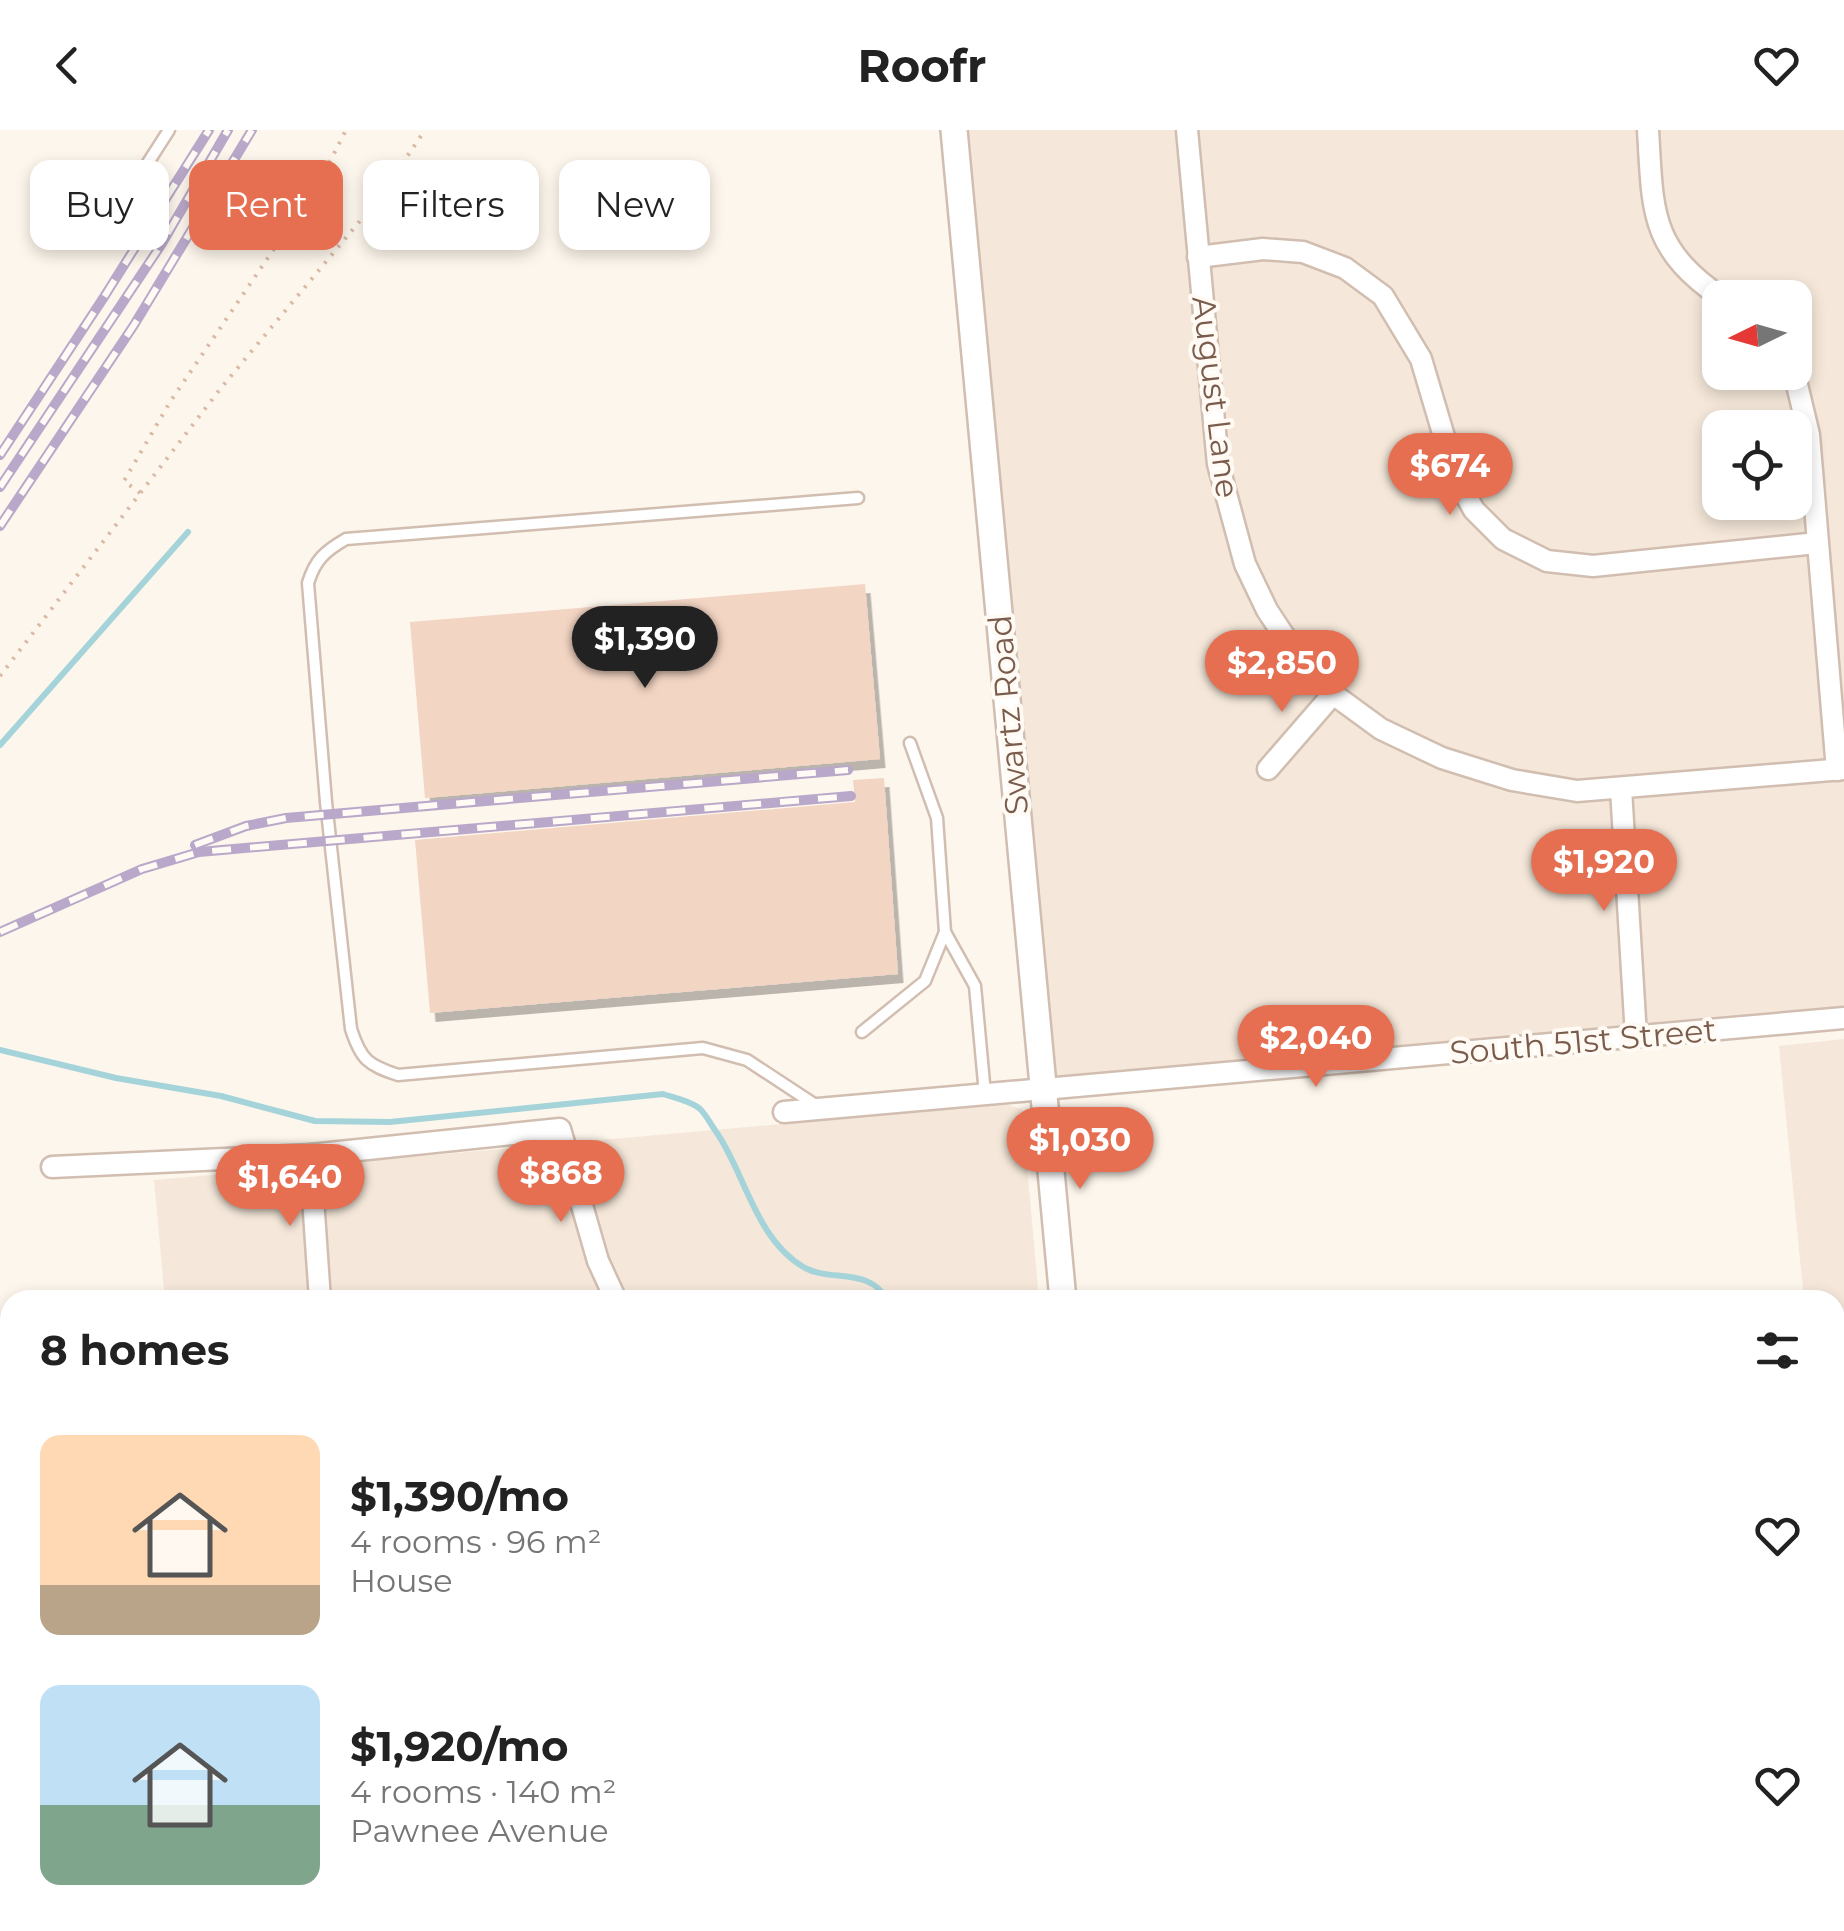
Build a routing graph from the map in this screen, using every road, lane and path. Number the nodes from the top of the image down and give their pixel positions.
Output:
1 (169, 130) edge
2 (346, 130) edge
3 (425, 130) edge
4 (954, 130) edge
5 (1186, 130) edge
6 (1648, 130) edge
7 (150, 160) edge
8 (1198, 257) junction
9 (1702, 281) edge
10 (1798, 390) edge
11 (140, 493) junction
12 (858, 498) dead end
13 (1817, 543) junction
14 (0, 676) edge
15 (1333, 694) junction
16 (910, 743) dead end
17 (1268, 769) dead end
18 (1841, 770) edge
19 (1621, 789) junction
20 (946, 932) junction
21 (1844, 1018) edge
22 (862, 1032) dead end
23 (1636, 1036) junction
24 (1044, 1090) junction
25 (986, 1095) junction
26 (822, 1110) junction
27 (784, 1112) dead end
28 (310, 1154) junction
29 (52, 1167) dead end
30 (319, 1290) edge
31 (611, 1290) edge
32 (1062, 1290) edge

1 - 7 lane
2 - 11 path
3 - 11 path
4 - 24 street, Swartz Road
5 - 8 street, August Lane
6 - 9 street
8 - 13 street
8 - 15 street, August Lane
10 - 13 street
11 - 14 path
12 - 26 lane
13 - 18 street
15 - 17 street
15 - 19 street, August Lane
16 - 20 lane
18 - 19 street, August Lane
19 - 23 street
20 - 22 lane
20 - 25 lane
21 - 23 street, South 51st Street
23 - 24 street, South 51st Street
24 - 25 street, South 51st Street
24 - 32 street, Swartz Road
25 - 26 street, South 51st Street
26 - 27 street, South 51st Street
28 - 29 street
28 - 30 street
28 - 31 street

